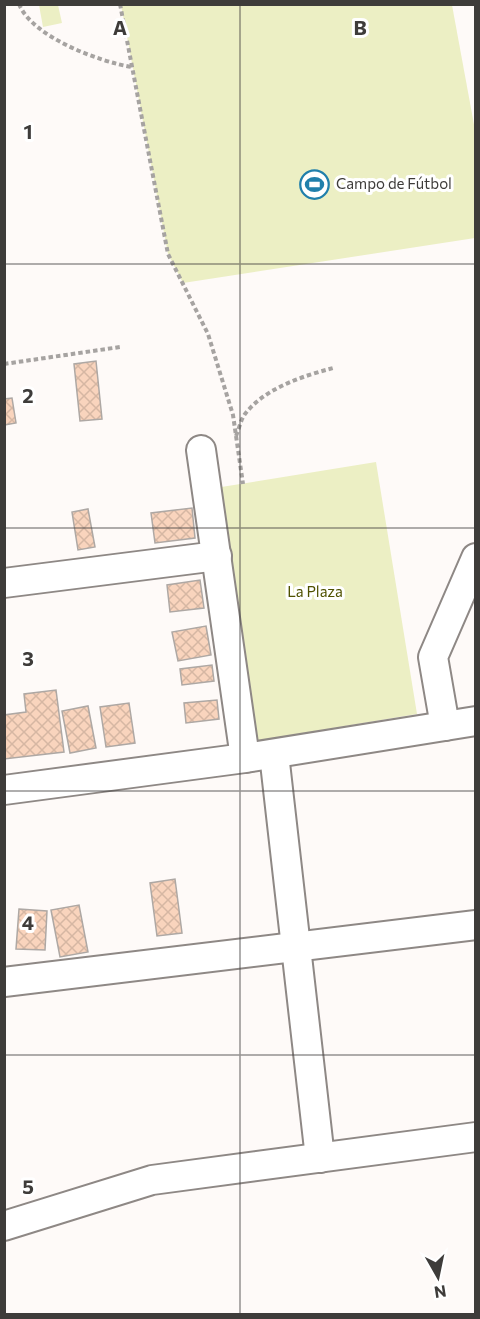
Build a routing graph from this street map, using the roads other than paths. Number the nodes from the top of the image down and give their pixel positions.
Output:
1 (201, 450) dead end
2 (217, 556) junction
3 (476, 558) edge
4 (4, 583) edge
5 (476, 721) edge
6 (446, 726) junction
7 (274, 754) junction
8 (245, 758) junction
9 (4, 790) edge
10 (476, 925) edge
11 (298, 947) junction
12 (4, 982) edge
13 (476, 1137) edge
14 (320, 1158) junction
15 (4, 1226) edge

1 - 2 street
2 - 4 street
2 - 8 street
3 - 6 street
5 - 6 street
6 - 7 street
7 - 8 street
7 - 11 street
8 - 9 street
10 - 11 street
11 - 12 street
11 - 14 street
13 - 14 street
14 - 15 street

